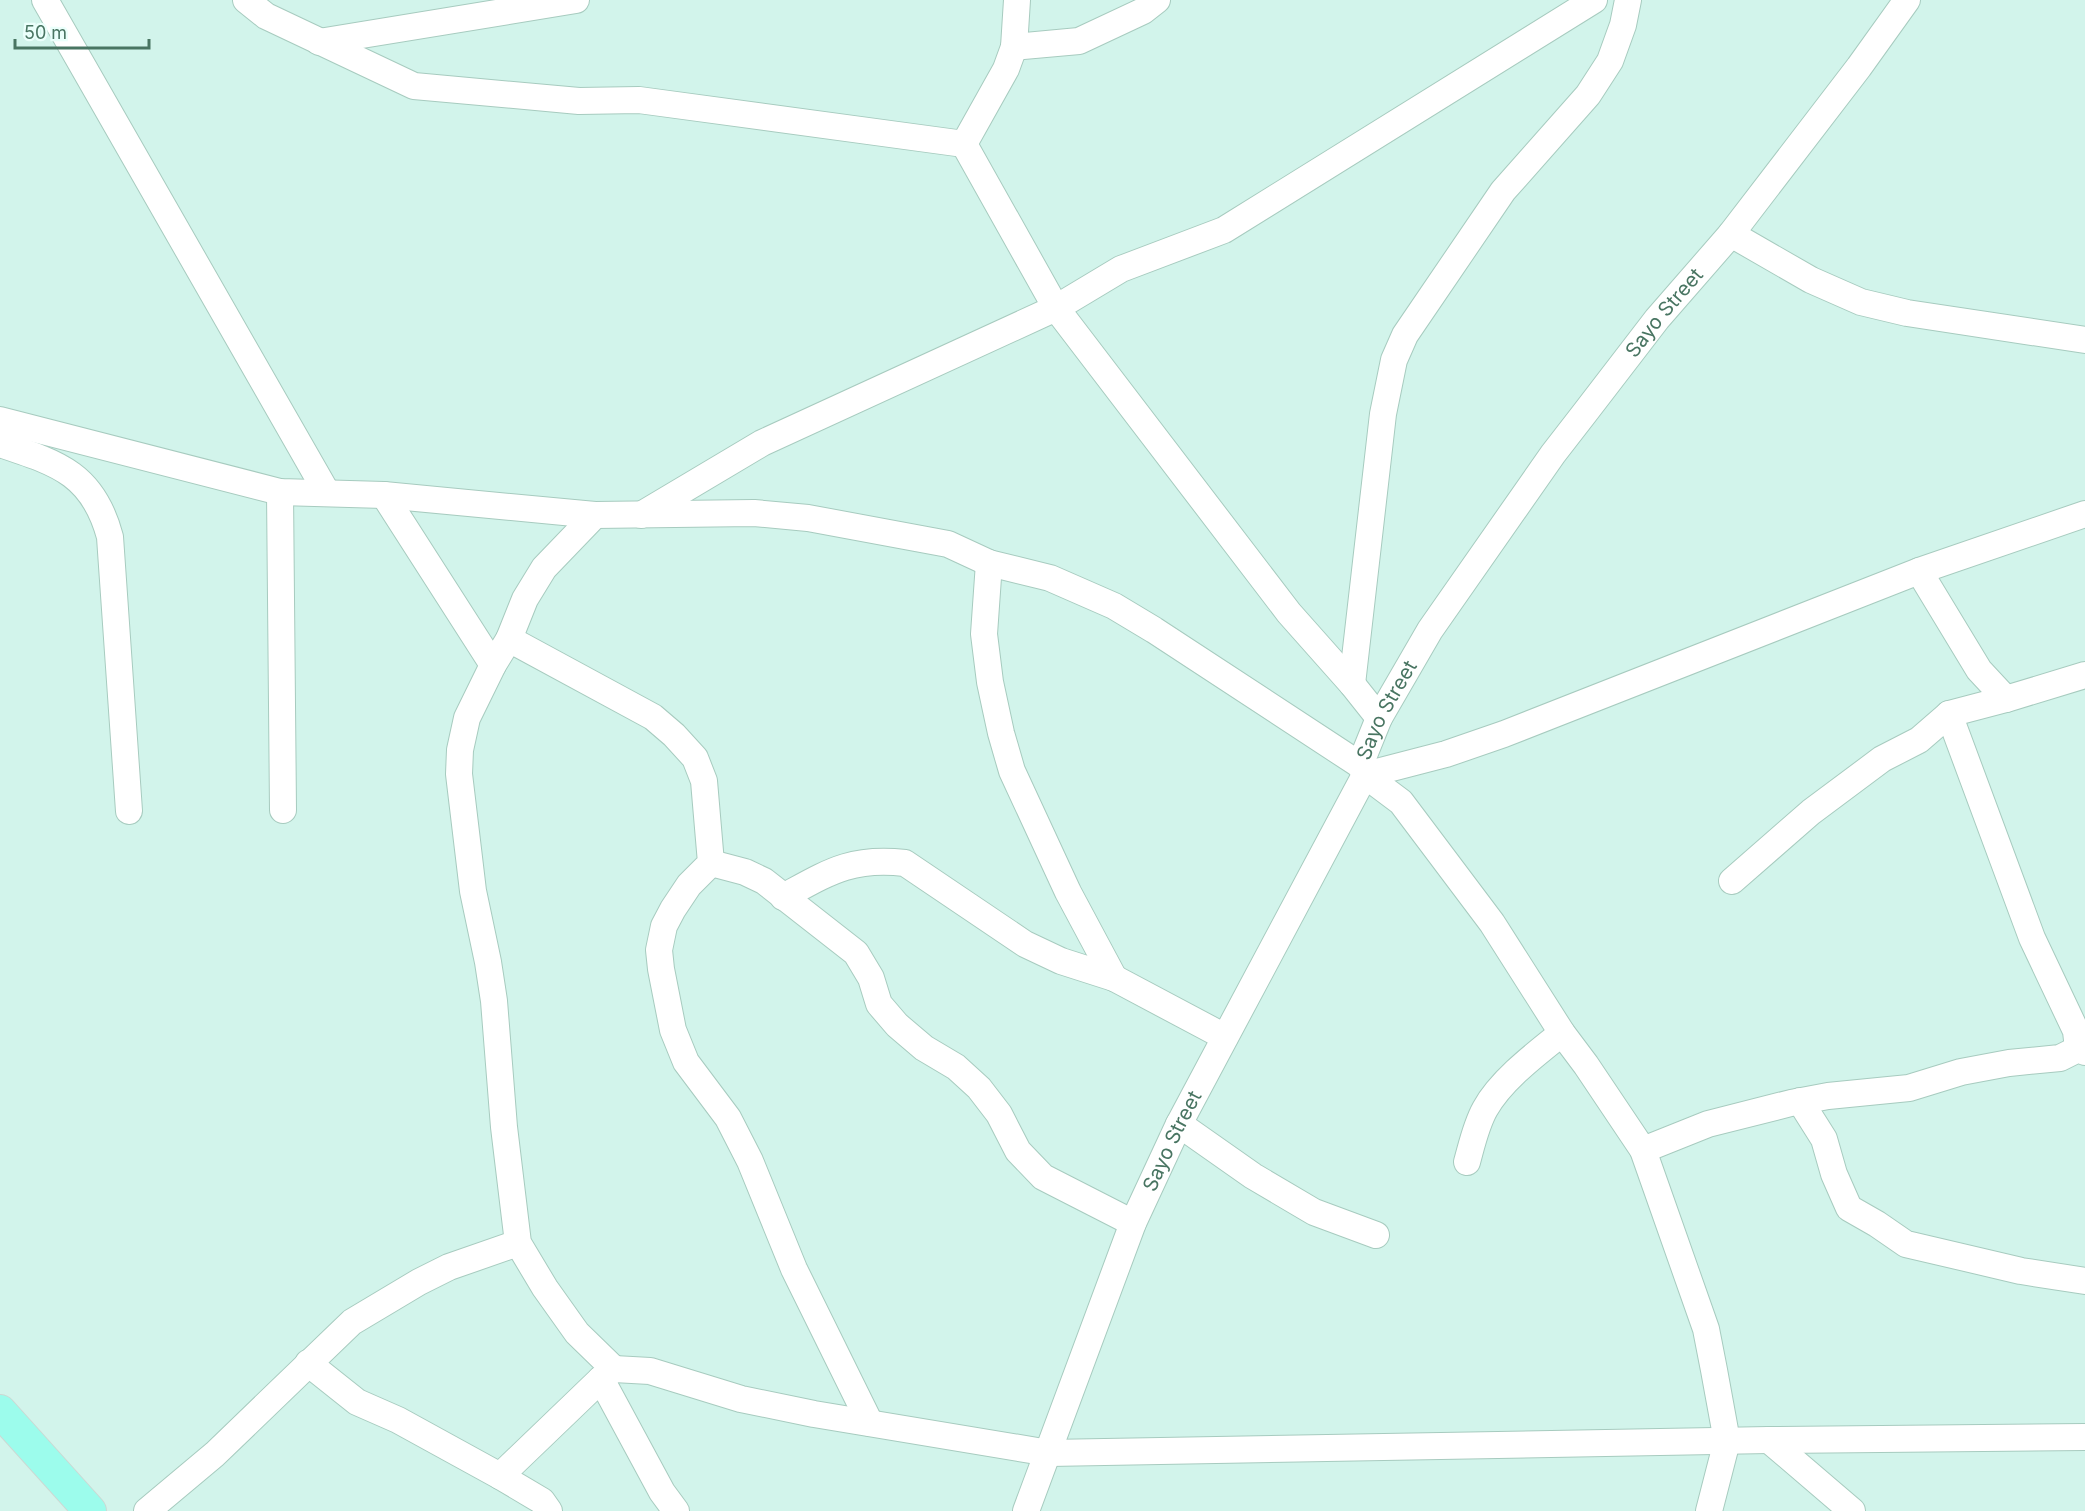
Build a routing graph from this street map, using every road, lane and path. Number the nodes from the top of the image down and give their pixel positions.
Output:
1 (45, 0) edge
2 (246, 0) edge
3 (576, 0) edge
4 (1017, 0) edge
5 (1157, 0) edge
6 (1594, 0) edge
7 (1628, 0) edge
8 (1907, 0) edge
9 (319, 42) junction
10 (1014, 47) junction
11 (964, 144) junction
12 (1731, 234) junction
13 (1056, 308) junction
14 (2085, 340) edge
15 (0, 420) edge
16 (0, 444) edge
17 (280, 492) junction
18 (327, 493) junction
19 (384, 495) junction
20 (2085, 514) edge
21 (595, 515) junction
22 (639, 516) junction
23 (989, 563) junction
24 (1919, 571) junction
25 (509, 639) junction
26 (493, 665) junction
27 (2085, 675) edge
28 (1352, 684) junction
29 (2006, 699) junction
30 (1949, 714) junction
31 (1379, 718) junction
32 (1363, 770) junction
33 (283, 810) dead end
34 (129, 811) dead end
35 (711, 863) junction
36 (1732, 881) dead end
37 (783, 897) junction
38 (1114, 978) junction
39 (1562, 1033) junction
40 (1225, 1037) junction
41 (2082, 1050) edge
42 (1800, 1101) junction
43 (1179, 1124) junction
44 (1643, 1150) junction
45 (1467, 1162) dead end
46 (1133, 1223) junction
47 (1376, 1235) dead end
48 (518, 1243) junction
49 (2085, 1281) edge
50 (309, 1363) junction
51 (607, 1374) junction
52 (0, 1411) edge
53 (870, 1423) junction
54 (2085, 1437) edge
55 (1770, 1440) junction
56 (1726, 1441) junction
57 (1049, 1453) junction
58 (500, 1476) junction
59 (90, 1511) edge
60 (147, 1511) edge
61 (549, 1511) edge
62 (676, 1511) edge
63 (1026, 1511) edge
64 (1709, 1511) edge
65 (1852, 1511) edge

1 - 18 street
2 - 9 street
3 - 9 street
4 - 10 street
5 - 10 street
6 - 13 street
7 - 28 street
8 - 12 street, Sayo Street
9 - 11 street
10 - 11 street
11 - 13 street
12 - 14 street
12 - 31 street, Sayo Street
13 - 22 street
13 - 28 street
15 - 17 street
16 - 34 street
17 - 18 street
17 - 33 street
18 - 19 street
19 - 21 street
19 - 26 street
20 - 24 street
21 - 22 street
21 - 25 street
22 - 23 street
23 - 32 street
23 - 38 street
24 - 29 street
24 - 32 street
25 - 26 street
25 - 35 street
26 - 48 street
27 - 29 street
28 - 31 street
29 - 30 street
30 - 36 street
30 - 41 street
31 - 32 street, Sayo Street
32 - 39 street
32 - 40 street, Sayo Street
35 - 37 street
35 - 53 street
37 - 38 street
37 - 46 street
38 - 40 street
39 - 44 street
39 - 45 street
40 - 43 street, Sayo Street
41 - 42 street
42 - 44 street
42 - 49 street
43 - 46 street, Sayo Street
43 - 47 street
44 - 56 street
46 - 57 street, Sayo Street
48 - 50 street
48 - 51 street
50 - 58 street
50 - 60 street
51 - 53 street
51 - 58 street
51 - 62 street
52 - 59 main road
53 - 57 street
54 - 55 street
55 - 56 street
55 - 65 street
56 - 57 street
56 - 64 street
57 - 63 street, Sayo Street
58 - 61 street

